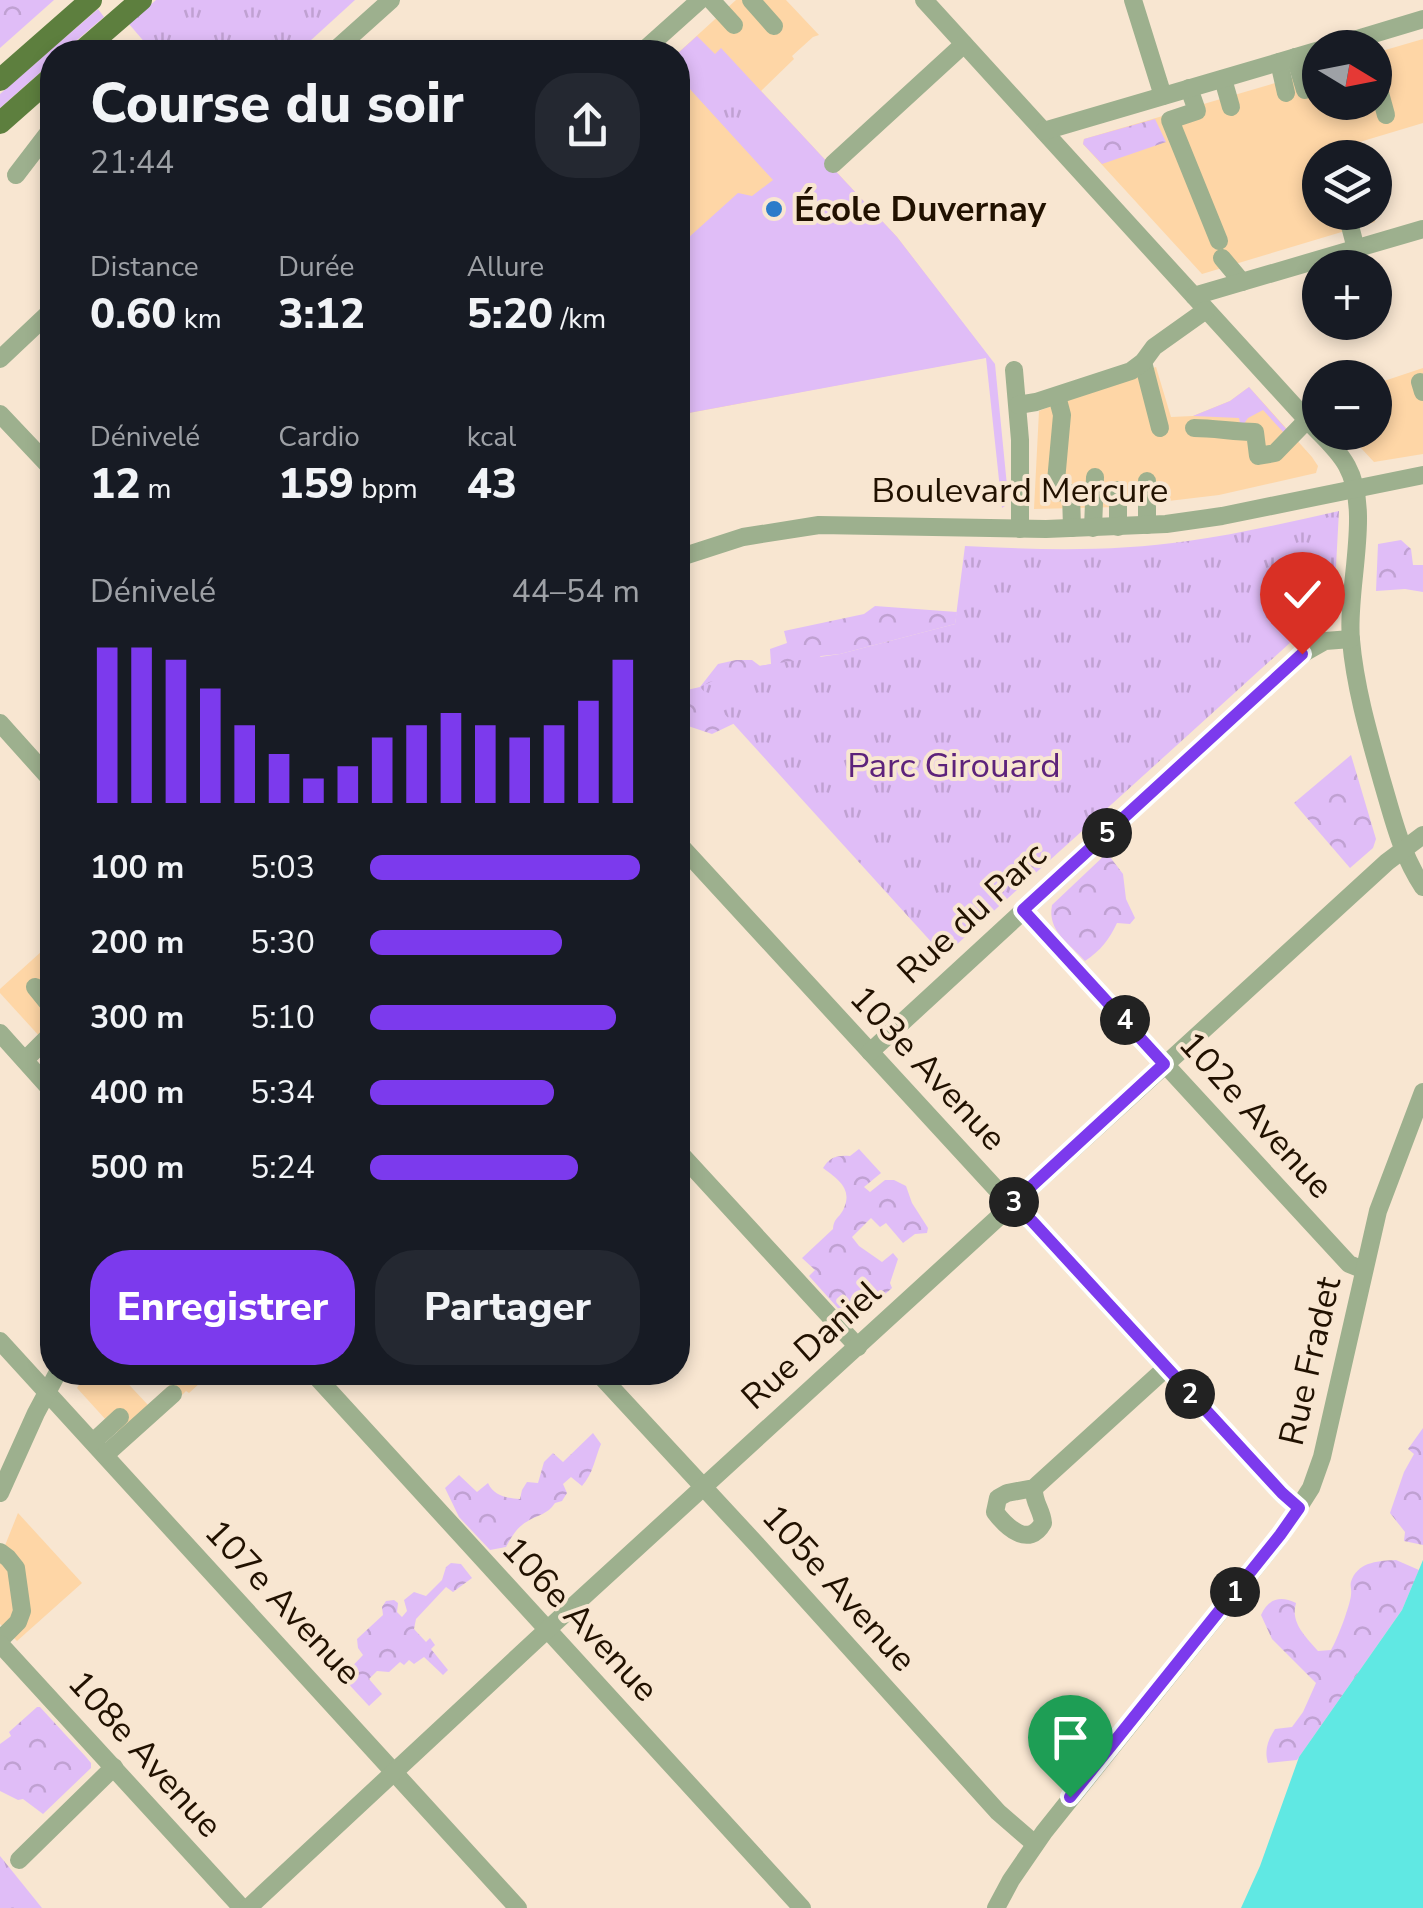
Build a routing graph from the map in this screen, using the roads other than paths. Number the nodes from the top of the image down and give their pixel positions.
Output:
1 (92, 0) edge
2 (141, 0) edge
3 (391, 0) edge
4 (700, 0) edge
5 (711, 0) edge
6 (750, 0) edge
7 (924, 0) edge
8 (1134, 0) edge
9 (1423, 19) edge
10 (734, 25) dead end
11 (774, 26) dead end
12 (1392, 32) edge
13 (46, 40) edge
14 (94, 40) edge
15 (347, 40) edge
16 (655, 40) edge
17 (964, 44) junction
18 (40, 45) edge
19 (1302, 55) edge
20 (1287, 60) junction
21 (1223, 78) junction
22 (0, 80) edge
23 (40, 88) edge
24 (1189, 88) junction
25 (1296, 91) dead end
26 (1162, 96) junction
27 (1232, 108) dead end
28 (0, 123) edge
29 (1044, 131) junction
30 (40, 143) edge
31 (834, 164) dead end
32 (16, 174) dead end
33 (1423, 229) edge
34 (1351, 230) edge
35 (1356, 249) junction
36 (1242, 282) junction
37 (1200, 303) junction
38 (40, 321) edge
39 (0, 359) edge
40 (1143, 362) junction
41 (1014, 370) dead end
42 (1057, 396) junction
43 (1018, 405) junction
44 (1302, 412) edge
45 (0, 414) edge
46 (1160, 428) dead end
47 (1194, 428) dead end
48 (1302, 435) edge
49 (1334, 450) edge
50 (40, 457) edge
51 (1423, 475) edge
52 (1095, 478) dead end
53 (1146, 481) dead end
54 (1354, 488) junction
55 (1118, 490) dead end
56 (1147, 525) junction
57 (1118, 527) junction
58 (1020, 528) junction
59 (1072, 528) junction
60 (1093, 528) junction
61 (690, 554) edge
62 (1351, 639) junction
63 (4, 734) edge
64 (40, 769) edge
65 (1423, 835) edge
66 (1403, 850) junction
67 (690, 856) edge
68 (1423, 887) edge
69 (1023, 910) junction
70 (36, 988) dead end
71 (40, 993) edge
72 (0, 1033) edge
73 (40, 1045) edge
74 (870, 1052) junction
75 (25, 1060) junction
76 (1164, 1064) junction
77 (40, 1077) edge
78 (1423, 1092) edge
79 (690, 1164) edge
80 (1012, 1204) junction
81 (1364, 1270) junction
82 (0, 1341) edge
83 (858, 1346) junction
84 (1166, 1368) junction
85 (50, 1385) edge
86 (324, 1385) edge
87 (609, 1385) edge
88 (46, 1392) junction
89 (174, 1394) dead end
90 (120, 1417) dead end
91 (99, 1449) junction
92 (703, 1487) junction
93 (1034, 1488) dead end
94 (0, 1494) edge
95 (1299, 1508) junction
96 (0, 1552) edge
97 (546, 1631) junction
98 (0, 1642) edge
99 (114, 1767) junction
100 (394, 1772) junction
101 (1035, 1844) junction
102 (19, 1860) dead end
103 (245, 1908) edge
104 (518, 1908) edge
105 (802, 1908) edge
106 (996, 1908) edge

1 - 13 main road
2 - 14 main road
3 - 15 street
4 - 16 street
5 - 10 street
6 - 11 street
7 - 17 street
8 - 26 street
9 - 12 street
17 - 29 street
17 - 31 street
18 - 22 main road
19 - 20 street
20 - 21 street
20 - 25 street
21 - 24 street
21 - 27 street
23 - 28 main road
24 - 26 street
24 - 36 street
26 - 29 street
29 - 37 street
30 - 32 street
33 - 35 street
34 - 35 street
35 - 36 street
36 - 37 street
37 - 40 street
37 - 44 street
38 - 39 street
40 - 42 street
40 - 46 street
41 - 43 street
42 - 43 street
42 - 59 street
43 - 58 street
45 - 50 street
47 - 48 street
49 - 54 street
51 - 54 street, Boulevard Mercure
52 - 60 street
53 - 56 street
54 - 56 street, Boulevard Mercure
54 - 62 street
55 - 57 street
56 - 57 street, Boulevard Mercure
57 - 60 street, Boulevard Mercure
58 - 59 street, Boulevard Mercure
58 - 61 street, Boulevard Mercure
59 - 60 street, Boulevard Mercure
62 - 66 street
62 - 69 street, Rue du Parc
63 - 64 street
65 - 66 street, Rue Daniel
66 - 68 street
66 - 76 street, Rue Daniel
67 - 74 street, 103e Avenue
69 - 74 street, Rue du Parc
69 - 76 street, 102e Avenue
70 - 71 street
72 - 75 street
73 - 75 street
74 - 80 street, 103e Avenue
75 - 77 street
76 - 80 street, Rue Daniel
76 - 81 street, 102e Avenue
78 - 81 street, Rue Fradet
79 - 83 street
80 - 83 street, Rue Daniel
80 - 84 street, 103e Avenue
81 - 95 street, Rue Fradet
82 - 88 street, 107e Avenue
83 - 92 street, Rue Daniel
84 - 93 street
84 - 95 street, 103e Avenue
85 - 88 street
86 - 97 street, 106e Avenue
87 - 92 street, 105e Avenue
88 - 91 street, 107e Avenue
88 - 94 street
89 - 91 street
90 - 91 street
91 - 100 street, 107e Avenue
92 - 97 street, Rue Daniel
92 - 101 street, 105e Avenue
95 - 101 street, Rue Fradet
96 - 98 street
97 - 100 street, Rue Daniel
97 - 105 street, 106e Avenue
98 - 99 street, 108e Avenue
99 - 102 street
99 - 103 street, 108e Avenue
100 - 103 street, Rue Daniel
100 - 104 street, 107e Avenue
101 - 106 street, Rue Fradet

